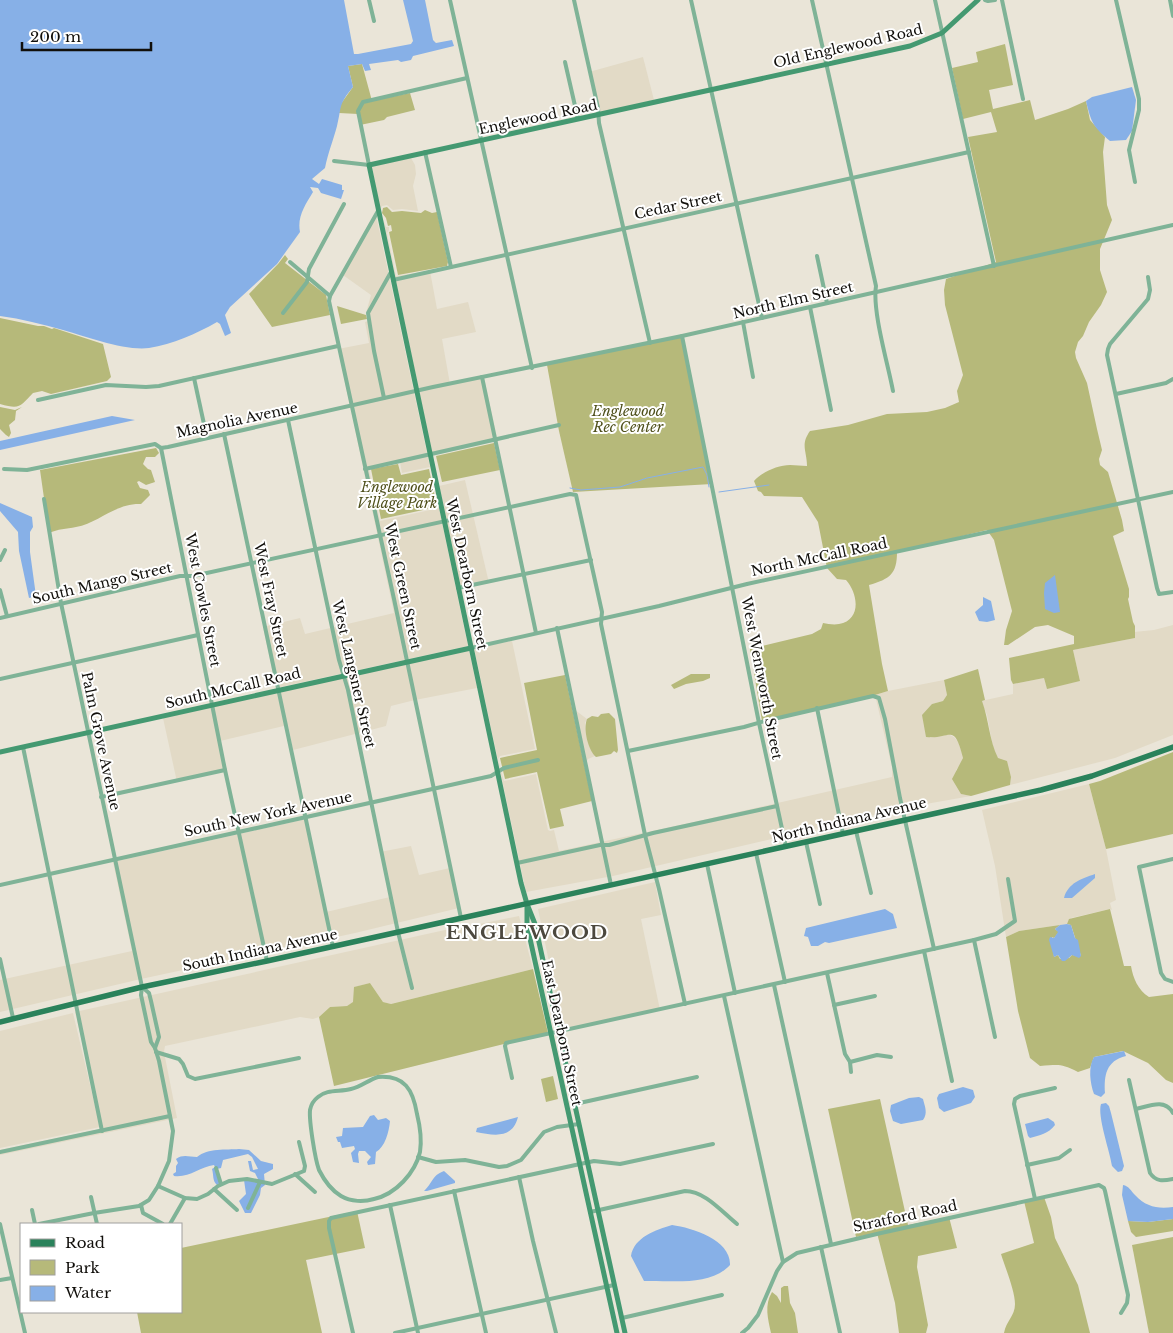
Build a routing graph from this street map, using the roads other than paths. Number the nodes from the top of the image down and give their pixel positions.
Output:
1 (369, 0) edge
2 (450, 0) edge
3 (574, 0) edge
4 (691, 0) edge
5 (812, 0) edge
6 (935, 0) edge
7 (978, 0) edge
8 (985, 0) edge
9 (995, 0) edge
10 (1002, 0) edge
11 (1116, 0) edge
12 (1170, 0) edge
13 (1173, 16) edge
14 (374, 21) dead end
15 (942, 32) junction
16 (565, 62) dead end
17 (826, 64) junction
18 (467, 78) junction
19 (711, 90) junction
20 (1023, 99) dead end
21 (598, 115) junction
22 (578, 119) junction
23 (481, 140) junction
24 (425, 152) junction
25 (969, 152) junction
26 (334, 161) dead end
27 (369, 165) junction
28 (852, 179) junction
29 (1135, 182) dead end
30 (344, 204) dead end
31 (737, 204) junction
32 (378, 211) junction
33 (1173, 225) edge
34 (623, 228) junction
35 (507, 254) junction
36 (817, 256) dead end
37 (290, 262) dead end
38 (994, 266) junction
39 (451, 267) junction
40 (391, 272) junction
41 (307, 277) junction
42 (1148, 277) dead end
43 (393, 280) junction
44 (875, 293) junction
45 (330, 296) junction
46 (827, 303) junction
47 (810, 307) junction
48 (282, 313) dead end
49 (762, 318) junction
50 (743, 322) junction
51 (682, 336) junction
52 (650, 343) junction
53 (338, 346) junction
54 (532, 368) junction
55 (482, 377) junction
56 (753, 377) dead end
57 (194, 378) junction
58 (1173, 379) edge
59 (417, 391) junction
60 (894, 391) dead end
61 (1116, 394) junction
62 (384, 398) junction
63 (38, 400) dead end
64 (352, 406) junction
65 (831, 410) dead end
66 (288, 420) junction
67 (559, 426) dead end
68 (224, 434) junction
69 (207, 438) junction
70 (495, 440) junction
71 (161, 448) junction
72 (430, 454) junction
73 (4, 469) dead end
74 (365, 469) junction
75 (1173, 492) edge
76 (44, 499) dead end
77 (1138, 499) junction
78 (509, 507) junction
79 (444, 522) junction
80 (380, 535) junction
81 (5, 550) dead end
82 (316, 550) junction
83 (0, 560) edge
84 (591, 560) junction
85 (252, 563) junction
86 (524, 574) junction
87 (186, 576) junction
88 (458, 588) junction
89 (733, 588) junction
90 (0, 590) edge
91 (1173, 592) edge
92 (61, 603) junction
93 (6, 616) junction
94 (0, 618) edge
95 (602, 619) junction
96 (557, 628) junction
97 (536, 633) junction
98 (198, 635) junction
99 (471, 648) junction
100 (408, 661) junction
101 (73, 663) junction
102 (344, 675) junction
103 (0, 679) edge
104 (279, 690) junction
105 (212, 705) junction
106 (817, 708) junction
107 (759, 723) junction
108 (87, 732) junction
109 (1173, 746) edge
110 (23, 747) junction
111 (628, 751) junction
112 (0, 752) edge
113 (538, 760) dead end
114 (225, 770) junction
115 (498, 772) junction
116 (434, 789) junction
117 (101, 796) junction
118 (371, 803) junction
119 (777, 806) junction
120 (306, 818) junction
121 (906, 820) junction
122 (856, 831) junction
123 (238, 832) junction
124 (843, 834) junction
125 (645, 835) junction
126 (806, 842) junction
127 (603, 846) junction
128 (786, 847) junction
129 (756, 853) junction
130 (114, 860) junction
131 (1173, 860) edge
132 (517, 863) junction
133 (707, 864) junction
134 (49, 874) junction
135 (655, 876) junction
136 (1008, 879) dead end
137 (0, 885) edge
138 (610, 885) junction
139 (871, 893) dead end
140 (527, 904) junction
141 (820, 904) dead end
142 (461, 918) junction
143 (398, 932) junction
144 (974, 940) junction
145 (333, 947) junction
146 (934, 949) junction
147 (924, 951) junction
148 (0, 960) edge
149 (267, 961) junction
150 (827, 973) junction
151 (785, 982) junction
152 (1173, 982) edge
153 (774, 984) junction
154 (142, 987) junction
155 (412, 988) dead end
156 (735, 993) junction
157 (724, 996) junction
158 (876, 996) dead end
159 (76, 1003) junction
160 (685, 1004) junction
161 (834, 1005) junction
162 (13, 1018) junction
163 (0, 1022) edge
164 (559, 1031) junction
165 (551, 1033) junction
166 (995, 1037) dead end
167 (156, 1050) junction
168 (892, 1057) dead end
169 (299, 1058) dead end
170 (850, 1062) junction
171 (851, 1072) dead end
172 (697, 1077) dead end
173 (512, 1078) dead end
174 (1129, 1080) dead end
175 (952, 1081) dead end
176 (1055, 1088) dead end
177 (575, 1104) junction
178 (1136, 1109) junction
179 (1173, 1113) edge
180 (170, 1116) junction
181 (579, 1124) junction
182 (571, 1125) junction
183 (102, 1131) junction
184 (299, 1142) dead end
185 (713, 1144) dead end
186 (1070, 1150) dead end
187 (0, 1152) edge
188 (418, 1157) junction
189 (588, 1162) junction
190 (580, 1164) junction
191 (1027, 1165) junction
192 (216, 1168) dead end
193 (295, 1174) junction
194 (519, 1177) junction
195 (1173, 1179) edge
196 (260, 1182) junction
197 (221, 1184) junction
198 (158, 1186) junction
199 (214, 1189) junction
200 (454, 1191) junction
201 (315, 1192) dead end
202 (91, 1197) dead end
203 (185, 1198) junction
204 (1034, 1199) junction
205 (141, 1205) junction
206 (390, 1205) junction
207 (248, 1208) dead end
208 (32, 1210) dead end
209 (237, 1210) dead end
210 (598, 1210) junction
211 (590, 1212) junction
212 (95, 1213) junction
213 (35, 1223) edge
214 (44, 1223) edge
215 (97, 1223) edge
216 (161, 1223) edge
217 (171, 1223) edge
218 (0, 1224) edge
219 (737, 1224) dead end
220 (830, 1244) junction
221 (822, 1247) junction
222 (783, 1262) junction
223 (12, 1278) junction
224 (0, 1280) edge
225 (614, 1285) junction
226 (606, 1287) junction
227 (722, 1295) dead end
228 (548, 1299) junction
229 (20, 1312) edge
230 (20, 1313) edge
231 (482, 1313) junction
232 (1121, 1313) dead end
233 (622, 1318) junction
234 (417, 1328) junction
235 (25, 1333) edge
236 (353, 1333) edge
237 (395, 1333) edge
238 (418, 1333) edge
239 (486, 1333) edge
240 (556, 1333) edge
241 (617, 1333) edge
242 (625, 1333) edge
243 (744, 1333) edge
244 (840, 1333) edge

1 - 14 street
2 - 18 street
3 - 21 street
4 - 19 street
5 - 17 street
6 - 15 street
7 - 15 street, Old Englewood Road
8 - 9 street
10 - 20 street
11 - 29 street
12 - 13 street
15 - 17 street, Old Englewood Road
15 - 25 street
16 - 22 street
17 - 19 street, Old Englewood Road
17 - 28 street
18 - 23 street
18 - 27 street, West Dearborn Street
19 - 21 street, Englewood Road
19 - 31 street
21 - 22 street, Englewood Road
21 - 34 street
22 - 23 street, Englewood Road
23 - 24 street, Englewood Road
23 - 35 street
24 - 27 street, Englewood Road
24 - 39 street
25 - 28 street, Cedar Street
25 - 38 street
26 - 27 street
27 - 32 street, West Dearborn Street
28 - 31 street, Cedar Street
28 - 44 street
30 - 41 street
31 - 34 street, Cedar Street
31 - 49 street
32 - 40 street, West Dearborn Street
32 - 45 street
33 - 38 street, North Elm Street
34 - 35 street, Cedar Street
34 - 52 street
35 - 39 street, Cedar Street
35 - 54 street
36 - 46 street
37 - 41 street
38 - 44 street, North Elm Street
39 - 43 street, Cedar Street
40 - 43 street, West Dearborn Street
40 - 62 street
41 - 45 street
41 - 48 street
42 - 61 street
43 - 59 street, West Dearborn Street
44 - 46 street, North Elm Street
44 - 60 street
45 - 53 street, West Green Street
46 - 47 street, North Elm Street
47 - 49 street, North Elm Street
47 - 65 street
49 - 50 street, North Elm Street
50 - 51 street, North Elm Street
50 - 56 street
51 - 52 street, North Elm Street
51 - 89 street, West Wentworth Street
52 - 54 street, North Elm Street
53 - 57 street
53 - 64 street, West Green Street
54 - 55 street, North Elm Street
55 - 59 street, North Elm Street
55 - 70 street
57 - 63 street
57 - 69 street
58 - 61 street
59 - 62 street, Magnolia Avenue
59 - 72 street, West Dearborn Street
61 - 77 street
62 - 64 street, Magnolia Avenue
64 - 66 street, Magnolia Avenue
64 - 74 street, West Green Street
66 - 68 street, Magnolia Avenue
66 - 82 street, West Langsner Street
67 - 70 street
68 - 69 street, Magnolia Avenue
68 - 85 street, West Fray Street
69 - 71 street, Magnolia Avenue
70 - 72 street
70 - 78 street
71 - 73 street, Magnolia Avenue
71 - 87 street, West Cowles Street
72 - 74 street
72 - 79 street, West Dearborn Street
74 - 80 street, West Green Street
75 - 77 street, North McCall Road
76 - 92 street, Palm Grove Avenue
77 - 89 street, North McCall Road
77 - 91 street
78 - 79 street, South Mango Street
78 - 84 street, South Mango Street
78 - 86 street
79 - 80 street, South Mango Street
79 - 88 street, West Dearborn Street
80 - 82 street, South Mango Street
80 - 100 street, West Green Street
81 - 83 street
82 - 85 street, South Mango Street
82 - 102 street, West Langsner Street
84 - 86 street
84 - 95 street
85 - 87 street, South Mango Street
85 - 104 street, West Fray Street
86 - 88 street
86 - 97 street
87 - 92 street, South Mango Street
87 - 98 street, West Cowles Street
88 - 99 street, West Dearborn Street
89 - 95 street, North McCall Road
89 - 107 street, West Wentworth Street
90 - 93 street
92 - 93 street, South Mango Street
92 - 101 street, Palm Grove Avenue
93 - 94 street, South Mango Street
95 - 96 street, North McCall Road
95 - 111 street
96 - 97 street, North McCall Road
96 - 127 street
97 - 99 street, North McCall Road
98 - 101 street
98 - 105 street, West Cowles Street
99 - 100 street, South McCall Road
99 - 115 street, West Dearborn Street
100 - 102 street, South McCall Road
100 - 116 street, West Green Street
101 - 103 street
101 - 108 street, Palm Grove Avenue
102 - 104 street, South McCall Road
102 - 118 street, West Langsner Street
104 - 105 street, South McCall Road
104 - 120 street, West Fray Street
105 - 108 street, South McCall Road
105 - 114 street, West Cowles Street
106 - 107 street
106 - 121 street
106 - 124 street
107 - 111 street
107 - 119 street, West Wentworth Street
108 - 110 street, South McCall Road
108 - 117 street, Palm Grove Avenue
109 - 121 main road, North Indiana Avenue
110 - 112 street, South McCall Road
110 - 134 street
111 - 125 street
113 - 115 street, South New York Avenue
114 - 117 street
114 - 123 street, West Cowles Street
115 - 116 street, South New York Avenue
115 - 132 street, West Dearborn Street
116 - 118 street, South New York Avenue
116 - 142 street, West Green Street
117 - 130 street, Palm Grove Avenue
118 - 120 street, South New York Avenue
118 - 143 street, West Langsner Street
119 - 125 street
119 - 128 street, West Wentworth Street
120 - 123 street, South New York Avenue
120 - 145 street, West Fray Street
121 - 122 main road, North Indiana Avenue
121 - 146 street
122 - 124 main road, North Indiana Avenue
122 - 139 street
123 - 130 street, South New York Avenue
123 - 149 street, West Cowles Street
124 - 126 main road, North Indiana Avenue
125 - 127 street
125 - 135 street
126 - 128 main road, North Indiana Avenue
126 - 141 street
127 - 132 street
127 - 138 street
128 - 129 main road, North Indiana Avenue
129 - 133 main road, North Indiana Avenue
129 - 151 street
130 - 134 street, South New York Avenue
130 - 154 street, Palm Grove Avenue
131 - 152 street
132 - 140 street, West Dearborn Street
133 - 135 main road, North Indiana Avenue
133 - 156 street
134 - 137 street, South New York Avenue
134 - 159 street
135 - 138 main road, North Indiana Avenue
135 - 160 street
136 - 144 street
138 - 140 main road, North Indiana Avenue
140 - 142 main road, South Indiana Avenue
140 - 164 street, East Dearborn Street
140 - 165 street, East Dearborn Street
142 - 143 main road, South Indiana Avenue
143 - 145 main road, South Indiana Avenue
143 - 155 street, West Langsner Street
144 - 146 street
144 - 166 street
145 - 149 main road, South Indiana Avenue
146 - 147 street
147 - 150 street
147 - 175 street
148 - 162 street
149 - 154 main road, South Indiana Avenue
150 - 151 street
150 - 161 street
151 - 153 street
153 - 156 street
153 - 220 street
154 - 159 main road, South Indiana Avenue
154 - 167 street
154 - 167 street
156 - 157 street
157 - 160 street
157 - 222 street
158 - 161 street
159 - 162 main road, South Indiana Avenue
159 - 183 street
160 - 164 street
161 - 170 street
162 - 163 main road, South Indiana Avenue
164 - 165 street
164 - 177 street, East Dearborn Street
165 - 173 street
165 - 182 street, East Dearborn Street
167 - 169 street
167 - 180 street
168 - 170 street
170 - 171 street
172 - 177 street
174 - 178 street
176 - 191 street
177 - 181 street, East Dearborn Street
178 - 179 street
178 - 195 street
180 - 183 street
180 - 198 street
181 - 182 street
181 - 189 street, East Dearborn Street
182 - 188 street
182 - 190 street, East Dearborn Street
183 - 187 street
184 - 193 street
185 - 189 street
186 - 191 street
188 - 188 street
189 - 190 street
189 - 210 street, East Dearborn Street
190 - 194 street
190 - 211 street, East Dearborn Street
191 - 204 street
192 - 197 street
193 - 196 street
193 - 201 street
194 - 200 street
194 - 228 street
196 - 197 street
196 - 207 street
197 - 199 street
198 - 203 street
198 - 205 street
199 - 203 street
199 - 209 street
200 - 206 street
200 - 231 street
202 - 212 street
203 - 217 street
204 - 220 street, Stratford Road
204 - 232 street, Stratford Road
205 - 212 street
205 - 216 street
206 - 234 street
206 - 236 street
208 - 213 street
210 - 211 street
210 - 219 street
210 - 225 street, East Dearborn Street
211 - 226 street, East Dearborn Street
212 - 214 street
212 - 215 street
218 - 223 street
220 - 221 street, Stratford Road
221 - 222 street, Stratford Road
221 - 244 street
222 - 243 street
223 - 224 street
223 - 229 street
225 - 226 street
225 - 233 street, East Dearborn Street
226 - 228 street
226 - 241 street, East Dearborn Street
227 - 233 street
228 - 231 street
228 - 240 street
230 - 235 street
231 - 234 street
231 - 239 street
233 - 242 street, East Dearborn Street
234 - 237 street
234 - 238 street

